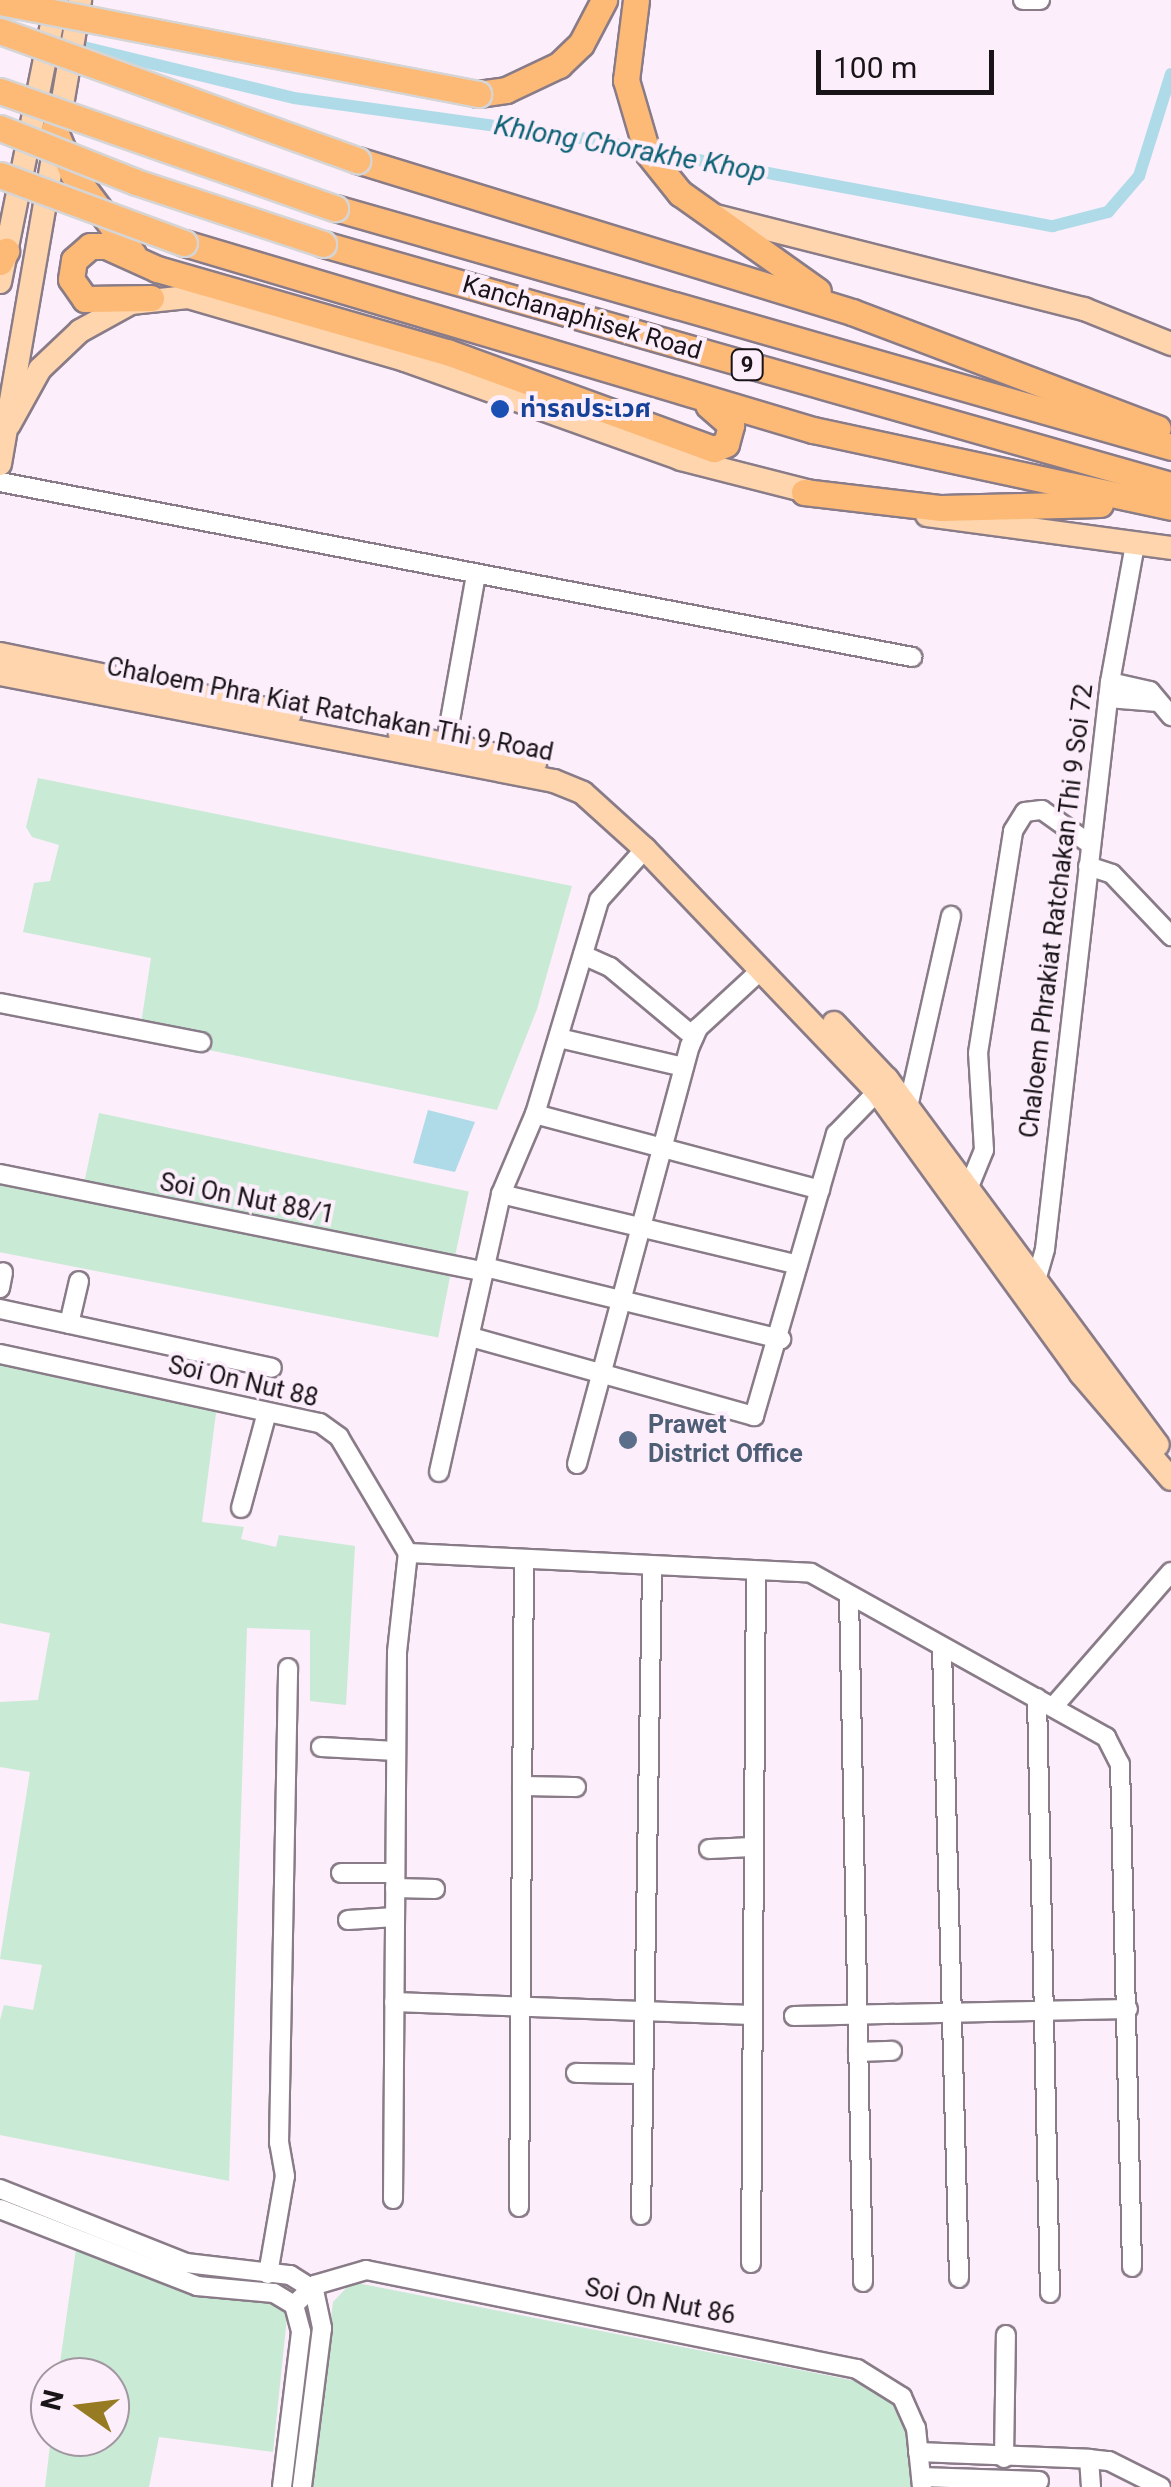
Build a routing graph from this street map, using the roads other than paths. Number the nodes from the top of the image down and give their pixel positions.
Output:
1 (58, 0) edge
2 (80, 0) edge
3 (604, 0) edge
4 (636, 0) edge
5 (1024, 0) edge
6 (1040, 0) edge
7 (0, 2) edge
8 (0, 32) edge
9 (0, 91) edge
10 (0, 128) edge
11 (54, 129) junction
12 (0, 175) edge
13 (43, 202) junction
14 (708, 214) junction
15 (11, 255) edge
16 (140, 261) junction
17 (0, 282) edge
18 (151, 298) junction
19 (852, 312) junction
20 (1171, 344) edge
21 (637, 379) junction
22 (0, 393) edge
23 (9, 425) junction
24 (1171, 432) edge
25 (1171, 447) edge
26 (0, 464) edge
27 (0, 482) edge
28 (1171, 485) edge
29 (804, 492) junction
30 (1140, 503) junction
31 (1171, 507) edge
32 (1135, 545) junction
33 (1171, 548) edge
34 (476, 575) junction
35 (0, 654) edge
36 (912, 657) dead end
37 (0, 674) edge
38 (1109, 690) junction
39 (1165, 709) edge
40 (446, 744) junction
41 (1090, 844) junction
42 (645, 849) junction
43 (1088, 866) junction
44 (951, 916) dead end
45 (1171, 936) edge
46 (583, 956) junction
47 (760, 970) junction
48 (0, 1003) edge
49 (694, 1037) junction
50 (559, 1038) junction
51 (201, 1042) dead end
52 (684, 1067) junction
53 (877, 1092) junction
54 (908, 1107) junction
55 (535, 1114) junction
56 (662, 1146) junction
57 (0, 1174) edge
58 (968, 1189) junction
59 (820, 1190) junction
60 (500, 1194) junction
61 (643, 1225) junction
62 (798, 1265) junction
63 (485, 1270) junction
64 (79, 1280) dead end
65 (1035, 1284) junction
66 (624, 1297) junction
67 (0, 1309) edge
68 (69, 1324) junction
69 (471, 1337) junction
70 (781, 1338) junction
71 (0, 1354) edge
72 (272, 1368) dead end
73 (602, 1374) junction
74 (267, 1412) junction
75 (1171, 1458) edge
76 (576, 1464) dead end
77 (438, 1472) dead end
78 (1171, 1479) edge
79 (241, 1508) dead end
80 (408, 1553) junction
81 (524, 1563) junction
82 (652, 1570) junction
83 (756, 1571) junction
84 (1171, 1572) edge
85 (848, 1596) junction
86 (942, 1650) junction
87 (288, 1668) dead end
88 (1045, 1702) junction
89 (320, 1747) dead end
90 (396, 1751) junction
91 (522, 1786) junction
92 (576, 1787) dead end
93 (753, 1847) junction
94 (709, 1849) dead end
95 (341, 1873) dead end
96 (395, 1880) junction
97 (435, 1888) dead end
98 (395, 1917) junction
99 (348, 1920) dead end
100 (394, 2002) junction
101 (520, 2007) junction
102 (1045, 2009) junction
103 (1128, 2009) junction
104 (645, 2010) junction
105 (953, 2013) junction
106 (752, 2015) junction
107 (794, 2016) dead end
108 (858, 2016) junction
109 (892, 2051) dead end
110 (858, 2052) junction
111 (576, 2074) dead end
112 (644, 2074) junction
113 (0, 2189) edge
114 (393, 2199) dead end
115 (519, 2207) dead end
116 (0, 2209) edge
117 (640, 2214) dead end
118 (752, 2263) dead end
119 (1132, 2268) dead end
120 (268, 2274) junction
121 (959, 2278) dead end
122 (863, 2282) dead end
123 (312, 2288) junction
124 (1050, 2293) dead end
125 (294, 2305) junction
126 (1006, 2334) dead end
127 (918, 2452) junction
128 (1004, 2458) junction
129 (1089, 2459) junction
130 (1039, 2481) dead end
131 (921, 2482) edge
132 (1150, 2484) edge
133 (282, 2487) edge
134 (302, 2487) edge
135 (1091, 2487) edge

1 - 15 main road, bridge
2 - 11 main road, bridge
3 - 7 highway, bridge
4 - 14 highway
5 - 6 street
8 - 19 highway, bridge
9 - 25 highway, Kanchanaphisek Road / 9, bridge
10 - 28 highway, Kanchanaphisek Road / 9, bridge
11 - 13 main road
11 - 16 highway
12 - 21 highway, bridge
13 - 15 main road
13 - 23 main road
14 - 19 highway
14 - 20 main road
15 - 17 main road
15 - 22 main road
16 - 18 highway
16 - 21 highway
18 - 23 main road
18 - 29 main road
19 - 24 highway
21 - 30 highway
23 - 26 main road
27 - 34 street
29 - 30 highway
29 - 32 main road
30 - 31 highway
32 - 33 main road
32 - 38 street, Chaloem Phrakiat Ratchakan Thi 9 Soi 72
34 - 36 street
34 - 40 street
35 - 40 main road, Chaloem Phra Kiat Ratchakan Thi 9 Road
37 - 42 main road, Chaloem Phra Kiat Ratchakan Thi 9 Road
38 - 39 street
38 - 41 street, Chaloem Phrakiat Ratchakan Thi 9 Soi 72
40 - 54 main road, Chaloem Phra Kiat Ratchakan Thi 9 Road
41 - 43 street, Chaloem Phrakiat Ratchakan Thi 9 Soi 72
41 - 58 street
42 - 46 street
42 - 47 main road, Chaloem Phra Kiat Ratchakan Thi 9 Road
43 - 45 street
43 - 65 street, Chaloem Phrakiat Ratchakan Thi 9 Soi 72
44 - 54 street
46 - 49 street
46 - 50 street
47 - 49 street
47 - 53 main road, Chaloem Phra Kiat Ratchakan Thi 9 Road
48 - 51 street
49 - 52 street
50 - 52 street
50 - 55 street
52 - 56 street
53 - 59 street
53 - 78 main road, Chaloem Phra Kiat Ratchakan Thi 9 Road
54 - 58 main road, Chaloem Phra Kiat Ratchakan Thi 9 Road
55 - 56 street
55 - 60 street
56 - 59 street
56 - 61 street
57 - 63 street, Soi On Nut 88/1
58 - 65 main road, Chaloem Phra Kiat Ratchakan Thi 9 Road
59 - 62 street
60 - 61 street
60 - 63 street
61 - 62 street
61 - 66 street
62 - 70 street
63 - 66 street, Soi On Nut 88/1
63 - 69 street
64 - 68 street
65 - 75 main road, Chaloem Phra Kiat Ratchakan Thi 9 Road
66 - 70 street, Soi On Nut 88/1
66 - 73 street
67 - 68 street
68 - 72 street
69 - 73 street
69 - 77 street
70 - 73 street
71 - 74 street, Soi On Nut 88
73 - 76 street
74 - 79 street
74 - 80 street, Soi On Nut 88
80 - 81 street
80 - 90 street
81 - 82 street
81 - 91 street
82 - 83 street
82 - 104 street
83 - 85 street
83 - 93 street
84 - 88 street
85 - 86 street
85 - 108 street
86 - 88 street
86 - 105 street
87 - 120 street
88 - 102 street
88 - 103 street
89 - 90 street
90 - 96 street
91 - 92 street
91 - 101 street
93 - 94 street
93 - 106 street
95 - 96 street
96 - 97 street
96 - 98 street
98 - 99 street
98 - 100 street
100 - 101 street
100 - 114 street
101 - 104 street
101 - 115 street
102 - 103 street
102 - 105 street
102 - 124 street
103 - 119 street
104 - 106 street
104 - 112 street
105 - 108 street
105 - 121 street
106 - 118 street
107 - 108 street
108 - 110 street
109 - 110 street
110 - 122 street
111 - 112 street
112 - 117 street
113 - 120 street
116 - 125 street
120 - 123 street
123 - 125 street, Soi On Nut 86
123 - 127 street, Soi On Nut 86
123 - 134 street
125 - 133 street
126 - 128 street
127 - 128 street
127 - 131 street, Soi On Nut 86
128 - 129 street
129 - 132 street
129 - 135 street
130 - 131 street

